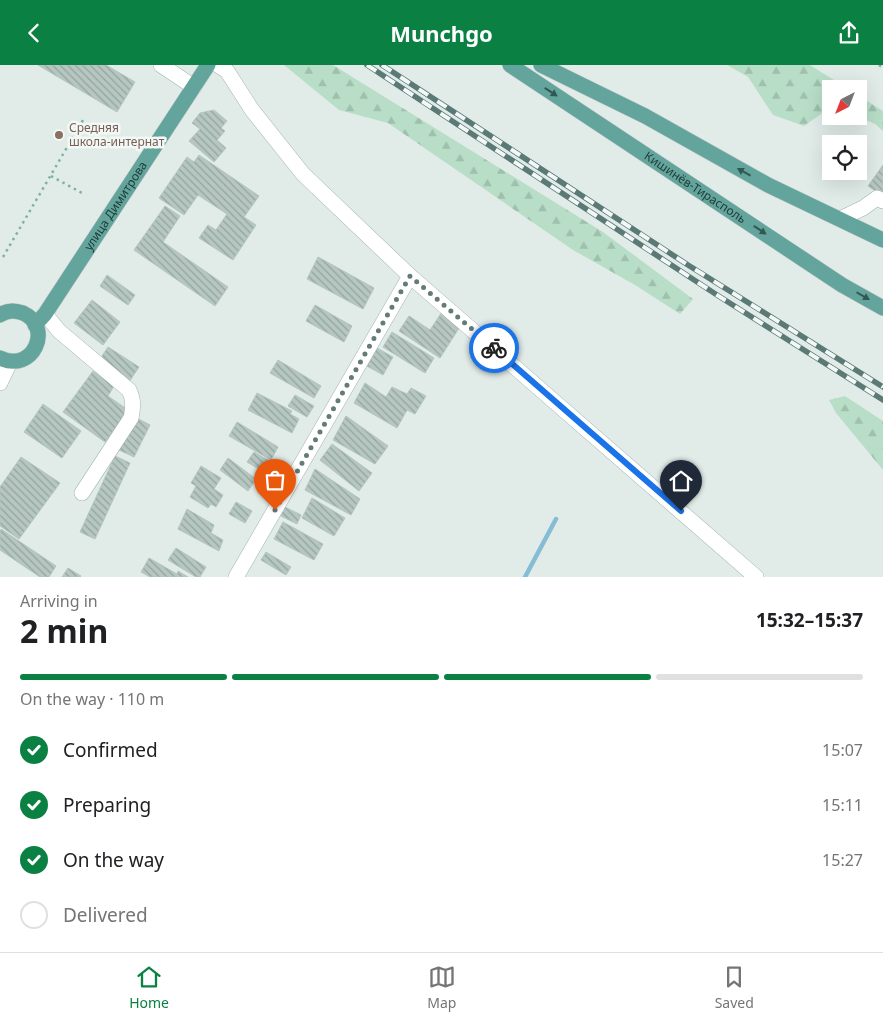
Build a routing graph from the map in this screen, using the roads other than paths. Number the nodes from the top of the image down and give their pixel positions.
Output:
1 (160, 65) edge
2 (208, 65) edge
3 (218, 65) edge
4 (510, 65) edge
5 (541, 65) edge
6 (194, 87) junction
7 (883, 201) edge
8 (840, 219) junction
9 (883, 240) edge
10 (410, 276) junction
11 (883, 308) edge
12 (0, 315) edge
13 (40, 320) junction
14 (5, 360) edge
15 (0, 383) edge
16 (82, 493) dead end
17 (236, 577) edge
18 (756, 577) edge

1 - 6 street
2 - 6 main road, улица Димитрова
3 - 10 street
4 -> 11 main road, Кишинёв-Тирасполь
8 -> 5 main road
6 - 13 main road, улица Димитрова
7 - 8 street
8 - 9 main road
10 - 17 street
10 - 18 street
12 - 13 main road
13 - 14 main road
13 - 16 street
14 - 15 street

